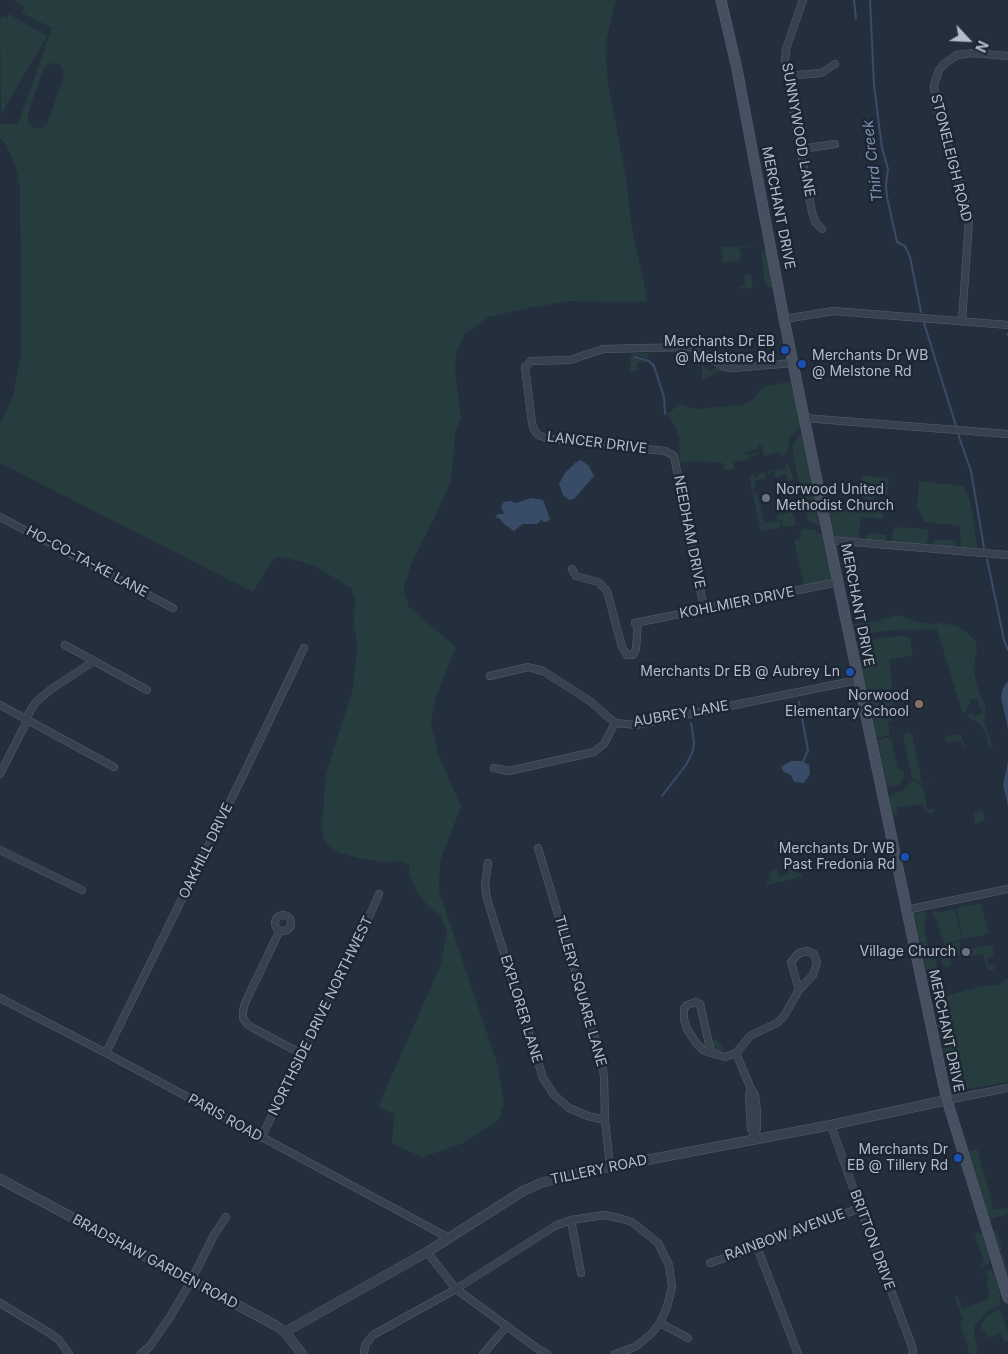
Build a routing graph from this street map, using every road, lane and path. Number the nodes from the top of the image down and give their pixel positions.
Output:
1 (721, 0) edge
2 (803, 0) edge
3 (1008, 56) edge
4 (835, 64) dead end
5 (786, 76) junction
6 (835, 144) dead end
7 (800, 149) junction
8 (822, 229) dead end
9 (784, 319) junction
10 (962, 321) junction
11 (1008, 326) edge
12 (793, 363) junction
13 (804, 418) junction
14 (1008, 434) edge
15 (674, 456) joint
16 (0, 517) edge
17 (829, 540) junction
18 (1008, 555) edge
19 (572, 569) dead end
20 (838, 582) junction
21 (173, 608) dead end
22 (704, 609) junction
23 (65, 646) dead end
24 (304, 648) dead end
25 (94, 661) junction
26 (490, 676) dead end
27 (858, 680) junction
28 (147, 690) dead end
29 (0, 705) edge
30 (26, 718) junction
31 (615, 723) junction
32 (114, 767) dead end
33 (494, 768) dead end
34 (0, 774) edge
35 (538, 848) dead end
36 (0, 850) edge
37 (488, 863) dead end
38 (1008, 889) edge
39 (82, 890) dead end
40 (379, 894) dead end
41 (906, 910) junction
42 (280, 930) dead end
43 (799, 990) junction
44 (0, 998) edge
45 (106, 1053) junction
46 (711, 1053) junction
47 (736, 1053) junction
48 (302, 1054) junction
49 (1008, 1088) edge
50 (947, 1100) junction
51 (605, 1120) junction
52 (831, 1125) junction
53 (754, 1136) junction
54 (261, 1138) junction
55 (610, 1166) junction
56 (0, 1179) edge
57 (860, 1208) junction
58 (226, 1217) dead end
59 (570, 1220) junction
60 (449, 1238) junction
61 (757, 1247) junction
62 (427, 1252) junction
63 (710, 1263) dead end
64 (581, 1273) dead end
65 (192, 1281) junction
66 (456, 1289) junction
67 (1008, 1298) edge
68 (0, 1303) edge
69 (660, 1323) junction
70 (506, 1326) junction
71 (285, 1332) junction
72 (688, 1338) dead end
73 (69, 1354) edge
74 (141, 1354) edge
75 (302, 1354) edge
76 (364, 1354) edge
77 (483, 1354) edge
78 (547, 1354) edge
79 (615, 1354) edge
80 (798, 1354) edge
81 (912, 1354) edge

1 - 9 main road, MERCHANT DRIVE
2 - 5 street, SUNNYWOOD LANE
3 - 10 street, STONELEIGH ROAD
4 - 5 street
5 - 7 street, SUNNYWOOD LANE
6 - 7 street
7 - 8 street, SUNNYWOOD LANE
9 - 10 street
9 - 12 main road, MERCHANT DRIVE
10 - 11 street
12 - 13 main road, MERCHANT DRIVE
12 - 15 street, LANCER DRIVE
13 - 14 street
13 - 17 main road, MERCHANT DRIVE
15 - 22 street, NEEDHAM DRIVE
16 - 21 street, HO-CO-TA-KE LANE
17 - 18 street
17 - 20 main road, MERCHANT DRIVE
19 - 22 street, KOHLMIER DRIVE
20 - 22 street, KOHLMIER DRIVE
20 - 27 main road, MERCHANT DRIVE
23 - 25 street
24 - 45 street, OAKHILL DRIVE
25 - 28 street
25 - 30 street
26 - 31 street, AUBREY LANE
27 - 31 street, AUBREY LANE
27 - 41 main road, MERCHANT DRIVE
29 - 30 street
30 - 32 street
30 - 34 street
31 - 33 street
35 - 51 street, TILLERY SQUARE LANE
36 - 39 street
37 - 51 street, EXPLORER LANE
38 - 41 street
40 - 48 street, NORTHSIDE DRIVE NORTHWEST
41 - 50 main road, MERCHANT DRIVE
42 - 48 street
43 - 43 street
43 - 47 street
44 - 45 street, PARIS ROAD
45 - 54 street, PARIS ROAD
46 - 46 street
46 - 47 street
47 - 53 street
48 - 54 street, NORTHSIDE DRIVE NORTHWEST
49 - 50 street
50 - 52 street, TILLERY ROAD
50 - 67 main road, MERCHANT DRIVE
51 - 55 street, TILLERY SQUARE LANE
52 - 53 street, TILLERY ROAD
52 - 57 street, BRITTON DRIVE
53 - 55 street, TILLERY ROAD
54 - 60 street, PARIS ROAD
55 - 60 street, TILLERY ROAD
56 - 65 street, BRADSHAW GARDEN ROAD
57 - 61 street, RAINBOW AVENUE
57 - 81 street, BRITTON DRIVE
58 - 65 street
59 - 64 street
59 - 66 street
59 - 69 street
60 - 62 street, TILLERY ROAD
61 - 63 street, RAINBOW AVENUE
61 - 80 street
62 - 66 street
62 - 71 street, TILLERY ROAD
65 - 71 street, BRADSHAW GARDEN ROAD
65 - 74 street
66 - 70 street
66 - 76 street
68 - 73 street
69 - 72 street
69 - 79 street
70 - 77 street
70 - 78 street
71 - 75 street, BRADSHAW GARDEN ROAD

